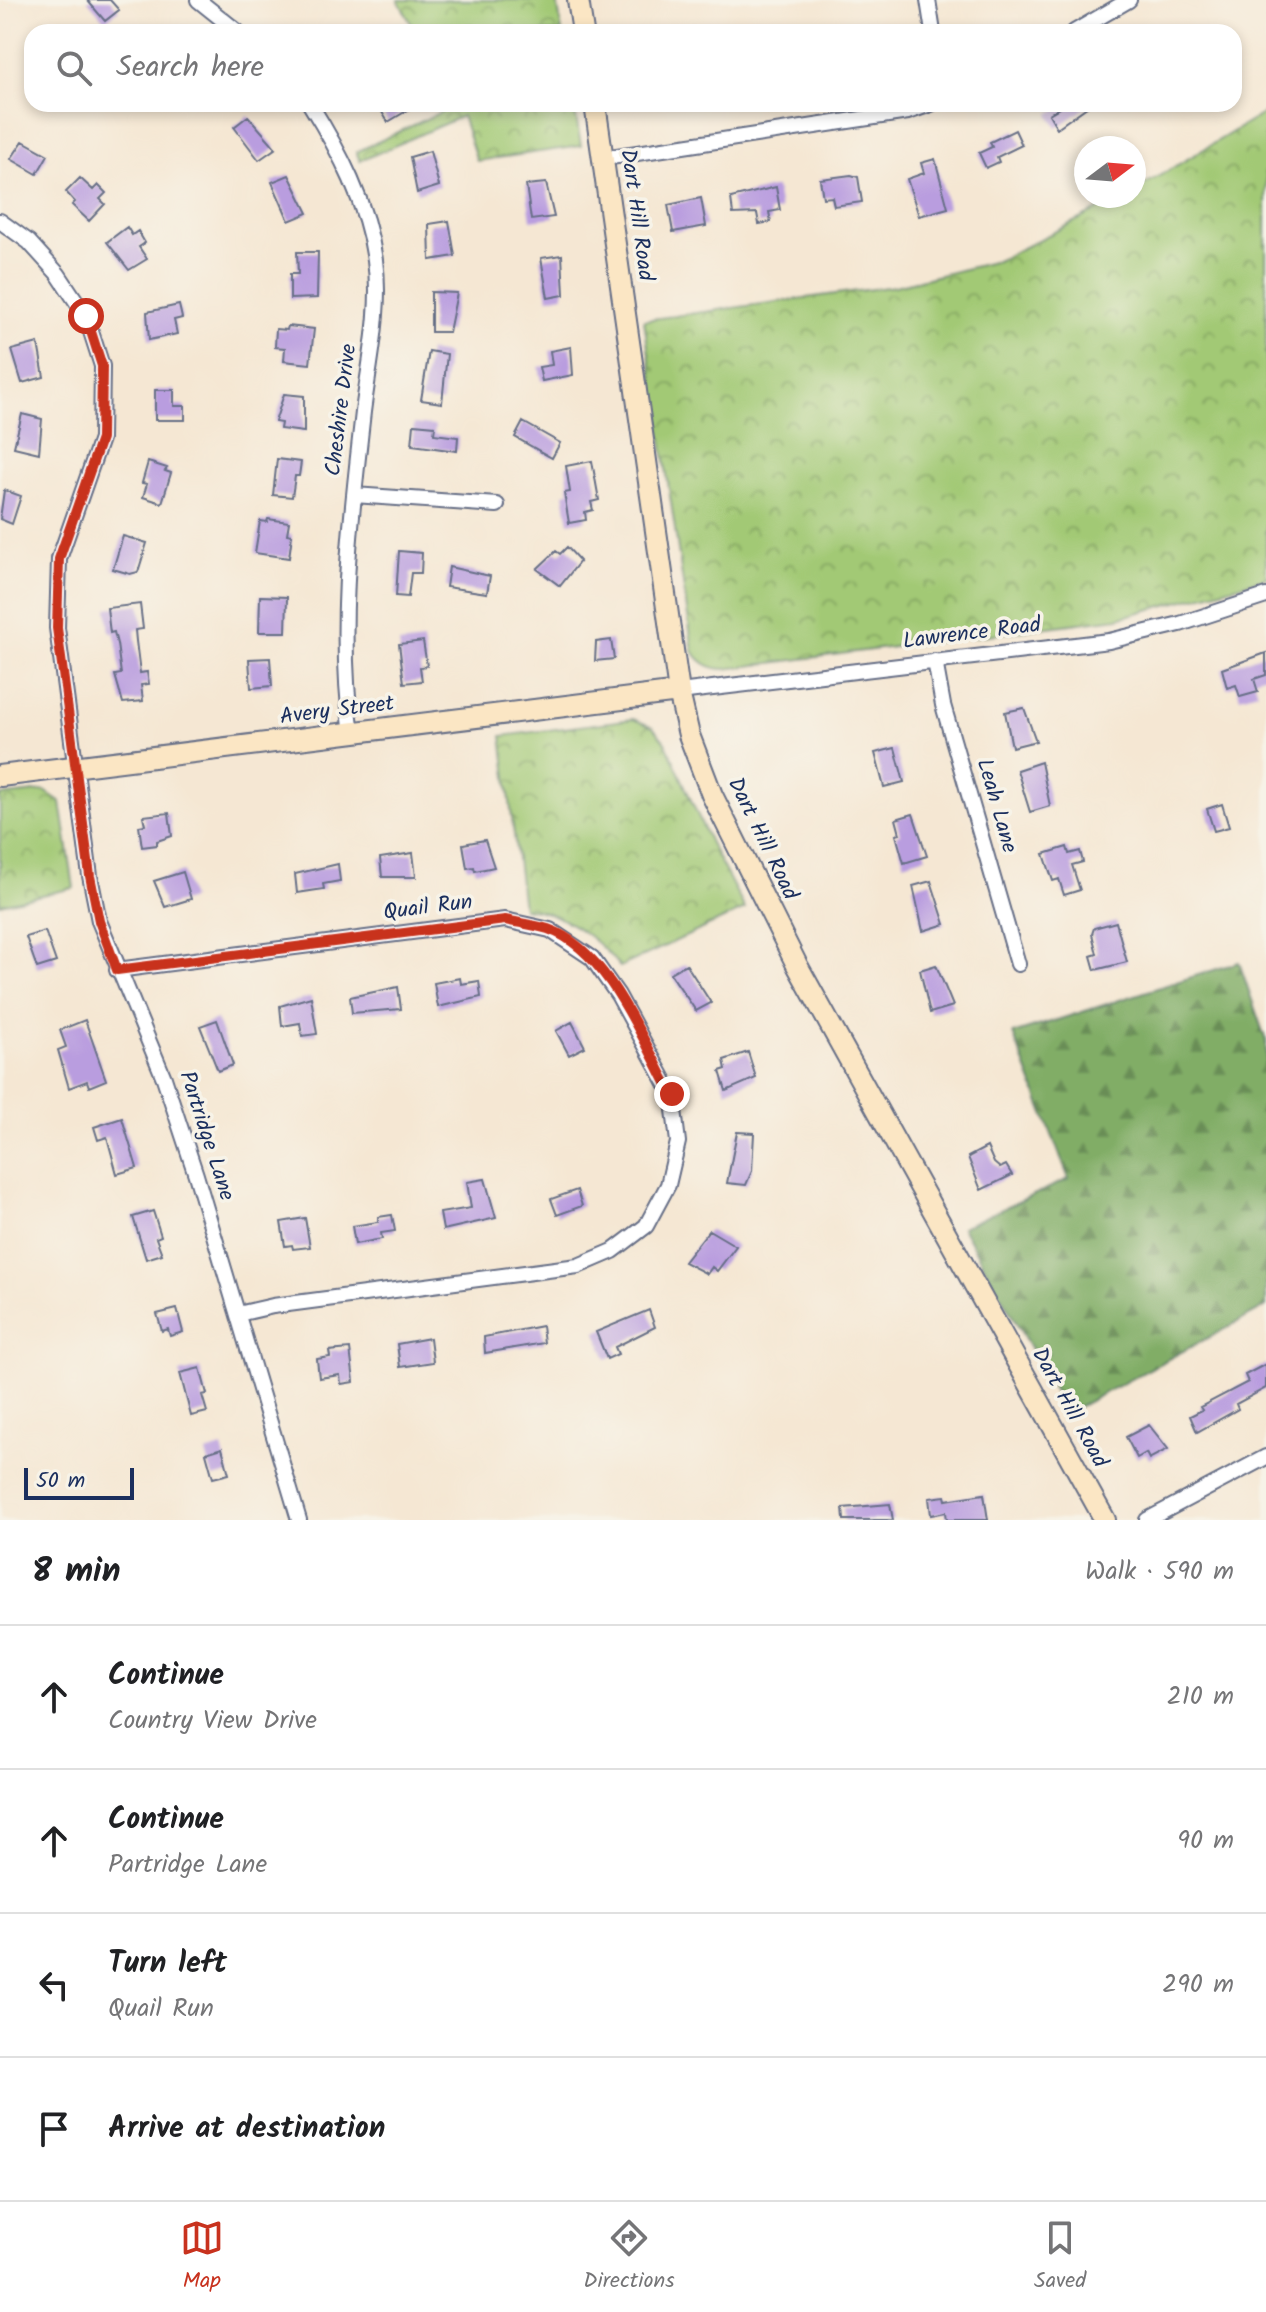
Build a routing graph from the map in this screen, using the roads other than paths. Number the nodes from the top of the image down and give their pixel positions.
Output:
1 (198, 0) edge
2 (578, 0) edge
3 (928, 0) edge
4 (1129, 0) edge
5 (228, 24) edge
6 (582, 24) edge
7 (932, 24) edge
8 (1088, 24) edge
9 (315, 112) edge
10 (596, 112) edge
11 (908, 112) edge
12 (604, 158) junction
13 (0, 221) edge
14 (354, 495) junction
15 (497, 505) dead end
16 (1266, 596) edge
17 (935, 661) junction
18 (679, 692) junction
19 (352, 734) junction
20 (76, 768) junction
21 (0, 776) edge
22 (1018, 964) dead end
23 (117, 970) junction
24 (238, 1314) junction
25 (1266, 1457) edge
26 (299, 1520) edge
27 (1105, 1520) edge
28 (1147, 1520) edge

1 - 5 street
2 - 6 main road
3 - 7 street
4 - 8 street
9 - 14 street, Cheshire Drive
10 - 12 main road, Dart Hill Road
11 - 12 street
12 - 18 main road, Dart Hill Road
13 - 20 street, Partridge Lane
14 - 15 street
14 - 19 street, Cheshire Drive
16 - 17 street, Lawrence Road
17 - 18 street, Lawrence Road
17 - 22 street, Leah Lane
18 - 19 main road, Avery Street
18 - 27 main road, Dart Hill Road
19 - 20 main road, Avery Street
20 - 21 main road, Avery Street
20 - 23 street, Partridge Lane
23 - 24 street, Partridge Lane
23 - 24 street, Quail Run
24 - 26 street, Partridge Lane
25 - 28 street

